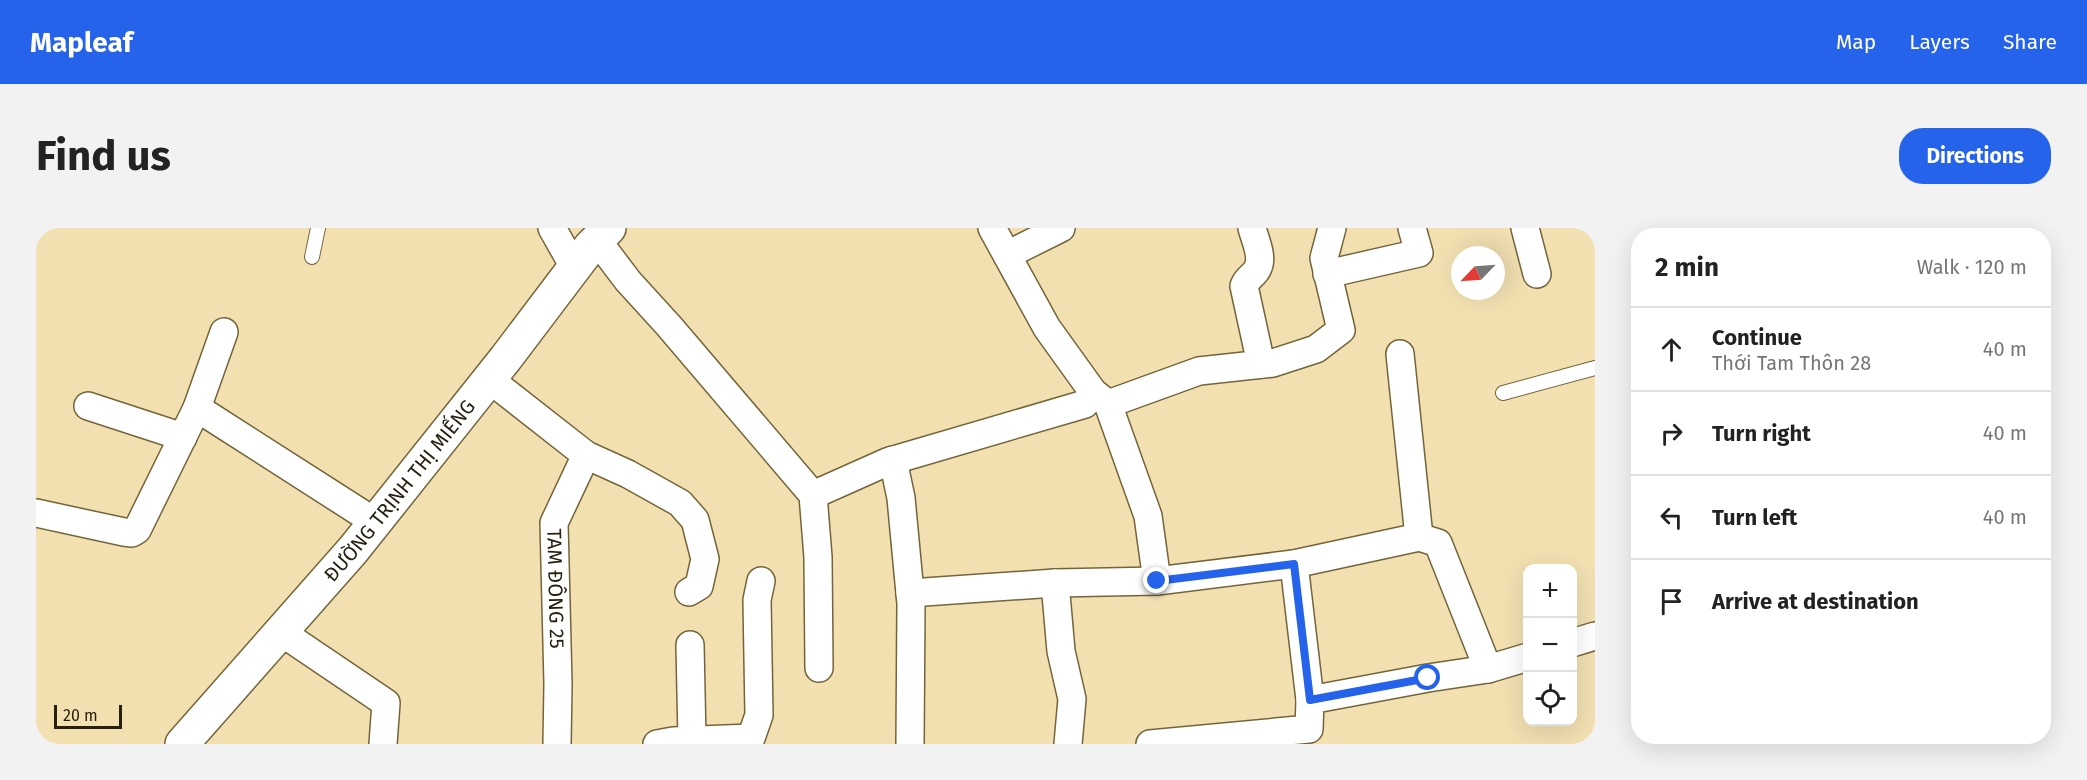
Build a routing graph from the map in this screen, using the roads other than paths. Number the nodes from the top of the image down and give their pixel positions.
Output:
1 (318, 228) edge
2 (552, 228) edge
3 (992, 228) edge
4 (1061, 228) edge
5 (1252, 228) edge
6 (1332, 228) edge
7 (1412, 228) edge
8 (1526, 228) edge
9 (603, 234) edge
10 (1007, 255) junction
11 (312, 257) dead end
12 (574, 267) junction
13 (1327, 274) junction
14 (1537, 274) dead end
15 (224, 332) dead end
16 (1400, 354) dead end
17 (1261, 364) junction
18 (1595, 368) edge
19 (489, 379) junction
20 (1503, 393) dead end
21 (1100, 398) junction
22 (88, 406) dead end
23 (197, 408) junction
24 (183, 437) junction
25 (585, 455) junction
26 (893, 460) junction
27 (813, 495) junction
28 (36, 513) edge
29 (375, 522) junction
30 (1419, 537) junction
31 (1294, 564) junction
32 (761, 581) dead end
33 (1157, 581) junction
34 (1054, 583) junction
35 (689, 592) dead end
36 (910, 593) junction
37 (281, 632) junction
38 (1595, 636) edge
39 (1577, 641) edge
40 (690, 645) dead end
41 (1523, 658) edge
42 (819, 668) dead end
43 (1488, 669) junction
44 (1310, 700) junction
45 (1311, 736) edge
46 (692, 740) junction
47 (182, 744) edge
48 (383, 744) edge
49 (558, 744) edge
50 (657, 744) edge
51 (910, 744) edge
52 (1068, 744) edge
53 (1150, 744) edge

1 - 11 lane
2 - 12 street
3 - 10 street
4 - 10 street
5 - 17 street
6 - 13 street
7 - 13 street
8 - 14 street
9 - 12 main road, ĐƯỜNG TRỊNH THỊ MIẾNG
9 - 27 street
10 - 21 street
12 - 19 main road, ĐƯỜNG TRỊNH THỊ MIẾNG
13 - 17 street
15 - 23 street
16 - 30 street
17 - 21 street
18 - 20 lane
19 - 25 street
19 - 29 main road, ĐƯỜNG TRỊNH THỊ MIẾNG
21 - 26 street
21 - 33 street
22 - 24 street
23 - 24 street
23 - 29 street
24 - 28 street
25 - 35 street
25 - 49 street, TAM ĐÔNG 25
26 - 27 street
26 - 36 street
27 - 42 street
29 - 37 main road, ĐƯỜNG TRỊNH THỊ MIẾNG
30 - 31 street
30 - 43 street
31 - 33 street
31 - 44 street
32 - 46 street
33 - 34 street
34 - 36 street
34 - 52 street
36 - 51 street
37 - 47 main road, ĐƯỜNG TRỊNH THỊ MIẾNG
37 - 48 street
38 - 39 street
40 - 46 street
41 - 43 street
43 - 44 street
44 - 45 street
45 - 53 street
46 - 50 street

